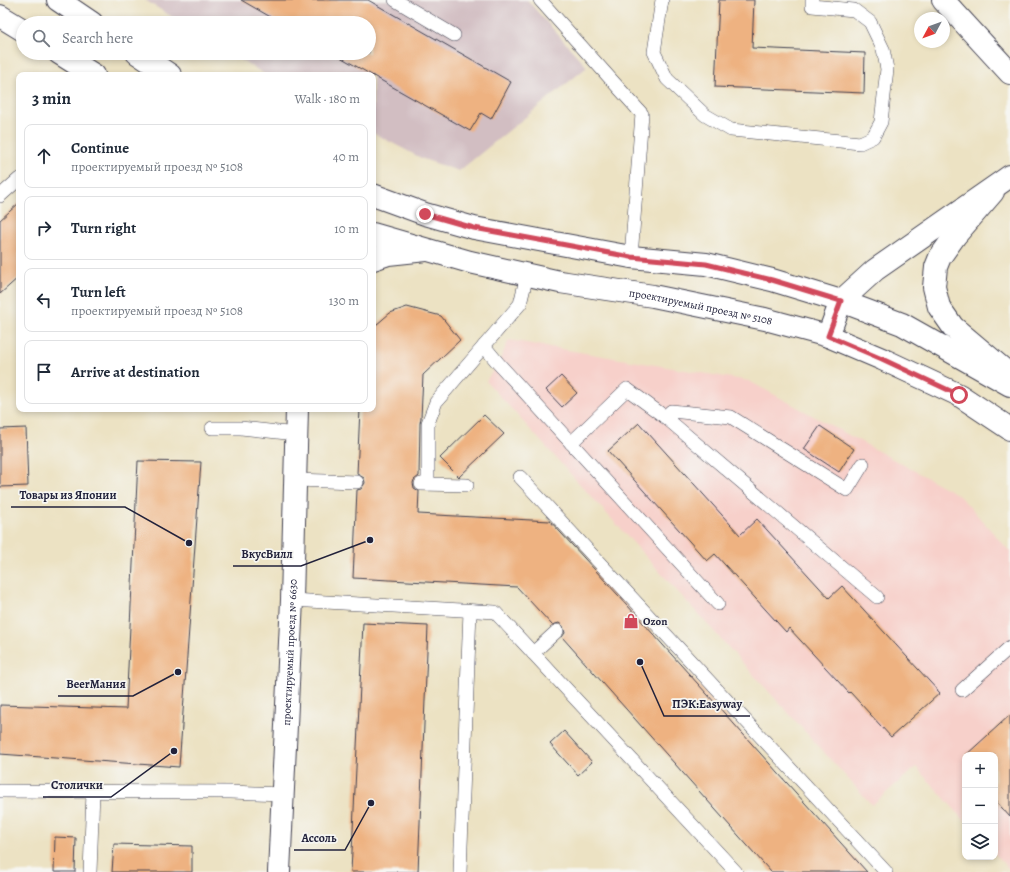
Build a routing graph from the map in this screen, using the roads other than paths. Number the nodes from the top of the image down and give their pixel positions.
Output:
1 (395, 0) edge
2 (540, 0) edge
3 (662, 0) edge
4 (812, 0) edge
5 (943, 0) edge
6 (64, 2) edge
7 (0, 16) edge
8 (83, 16) edge
9 (16, 26) edge
10 (454, 35) dead end
11 (70, 60) edge
12 (148, 60) edge
13 (89, 72) edge
14 (166, 72) edge
15 (1010, 73) edge
16 (1007, 177) edge
17 (16, 182) edge
18 (0, 196) edge
19 (376, 196) edge
20 (376, 235) edge
21 (426, 250) junction
22 (631, 257) junction
23 (376, 258) edge
24 (527, 275) junction
25 (841, 301) junction
26 (828, 336) junction
27 (484, 346) junction
28 (1010, 375) edge
29 (1010, 386) edge
30 (297, 412) edge
31 (665, 417) junction
32 (212, 428) dead end
33 (1010, 429) edge
34 (296, 434) junction
35 (571, 443) junction
36 (863, 464) dead end
37 (520, 476) dead end
38 (296, 480) junction
39 (357, 482) dead end
40 (467, 485) dead end
41 (877, 597) dead end
42 (292, 600) junction
43 (718, 604) dead end
44 (470, 611) junction
45 (557, 631) dead end
46 (1010, 647) edge
47 (533, 653) junction
48 (962, 690) dead end
49 (0, 791) edge
50 (93, 792) junction
51 (282, 794) junction
52 (90, 872) edge
53 (279, 872) edge
54 (460, 872) edge
55 (736, 872) edge
56 (886, 872) edge

1 - 10 lane
2 - 22 lane
3 - 4 lane
5 - 15 main road
6 - 8 main road
7 - 9 main road
11 - 13 main road
12 - 14 main road
16 - 25 main road
16 - 28 main road
17 - 18 lane
19 - 22 main road
20 - 21 main road, проектируемый проезд № 5108
21 - 23 main road
21 - 24 main road, проектируемый проезд № 5108
22 - 25 main road
24 - 26 main road, проектируемый проезд № 5108
24 - 27 lane
25 - 26 main road
25 - 29 main road
26 - 33 main road, проектируемый проезд № 5108
27 - 35 lane
27 - 40 lane
30 - 34 main road, проектируемый проезд № 6630
31 - 35 lane
31 - 36 lane
31 - 41 lane
32 - 34 lane
34 - 38 main road, проектируемый проезд № 6630
35 - 43 lane
37 - 56 lane
38 - 39 lane
38 - 42 main road, проектируемый проезд № 6630
42 - 44 lane
42 - 51 main road, проектируемый проезд № 6630
44 - 47 lane
44 - 54 lane
45 - 47 lane
46 - 48 lane
47 - 55 lane
49 - 50 lane
50 - 51 lane
50 - 52 lane
51 - 53 main road, проектируемый проезд № 6630

